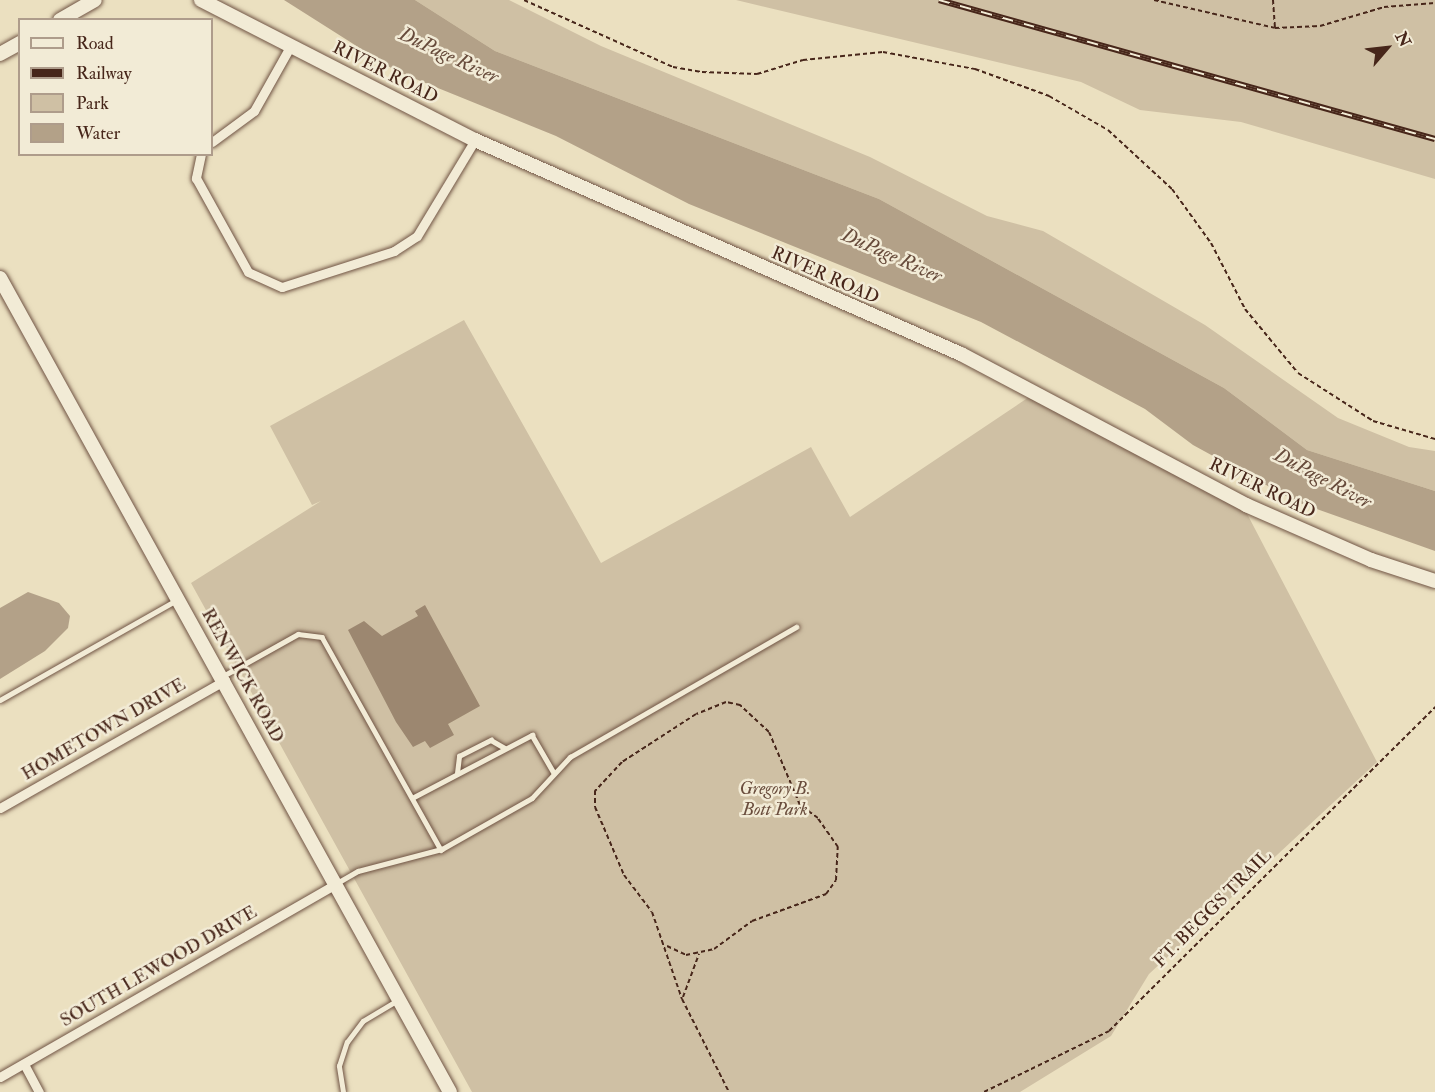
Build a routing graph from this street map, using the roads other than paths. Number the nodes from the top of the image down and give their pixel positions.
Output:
1 (95, 0) edge
2 (201, 0) edge
3 (64, 18) edge
4 (18, 44) edge
5 (291, 45) junction
6 (0, 54) edge
7 (475, 140) junction
8 (213, 141) edge
9 (201, 156) edge
10 (0, 278) edge
11 (1435, 581) edge
12 (179, 599) junction
13 (796, 627) dead end
14 (224, 678) junction
15 (0, 700) edge
16 (505, 748) junction
17 (554, 772) junction
18 (457, 773) junction
19 (412, 798) junction
20 (0, 808) edge
21 (441, 850) junction
22 (335, 884) junction
23 (399, 999) junction
24 (24, 1064) junction
25 (0, 1077) edge
26 (39, 1092) edge
27 (343, 1092) edge
28 (450, 1092) edge

1 - 3 street
2 - 5 street, RIVER ROAD
4 - 6 street
5 - 7 street, RIVER ROAD
5 - 8 street
7 - 9 street
7 - 11 street, RIVER ROAD
10 - 12 street, RENWICK ROAD
12 - 14 street, RENWICK ROAD
12 - 15 lane
13 - 17 lane
14 - 19 lane
14 - 20 street, HOMETOWN DRIVE
14 - 22 street, RENWICK ROAD
16 - 17 lane
16 - 18 lane
16 - 18 lane
17 - 21 lane
18 - 19 lane
19 - 21 lane
21 - 22 lane
22 - 23 street, RENWICK ROAD
22 - 24 street, SOUTH LEWOOD DRIVE
23 - 27 lane
23 - 28 street, RENWICK ROAD
24 - 25 street, SOUTH LEWOOD DRIVE
24 - 26 street

